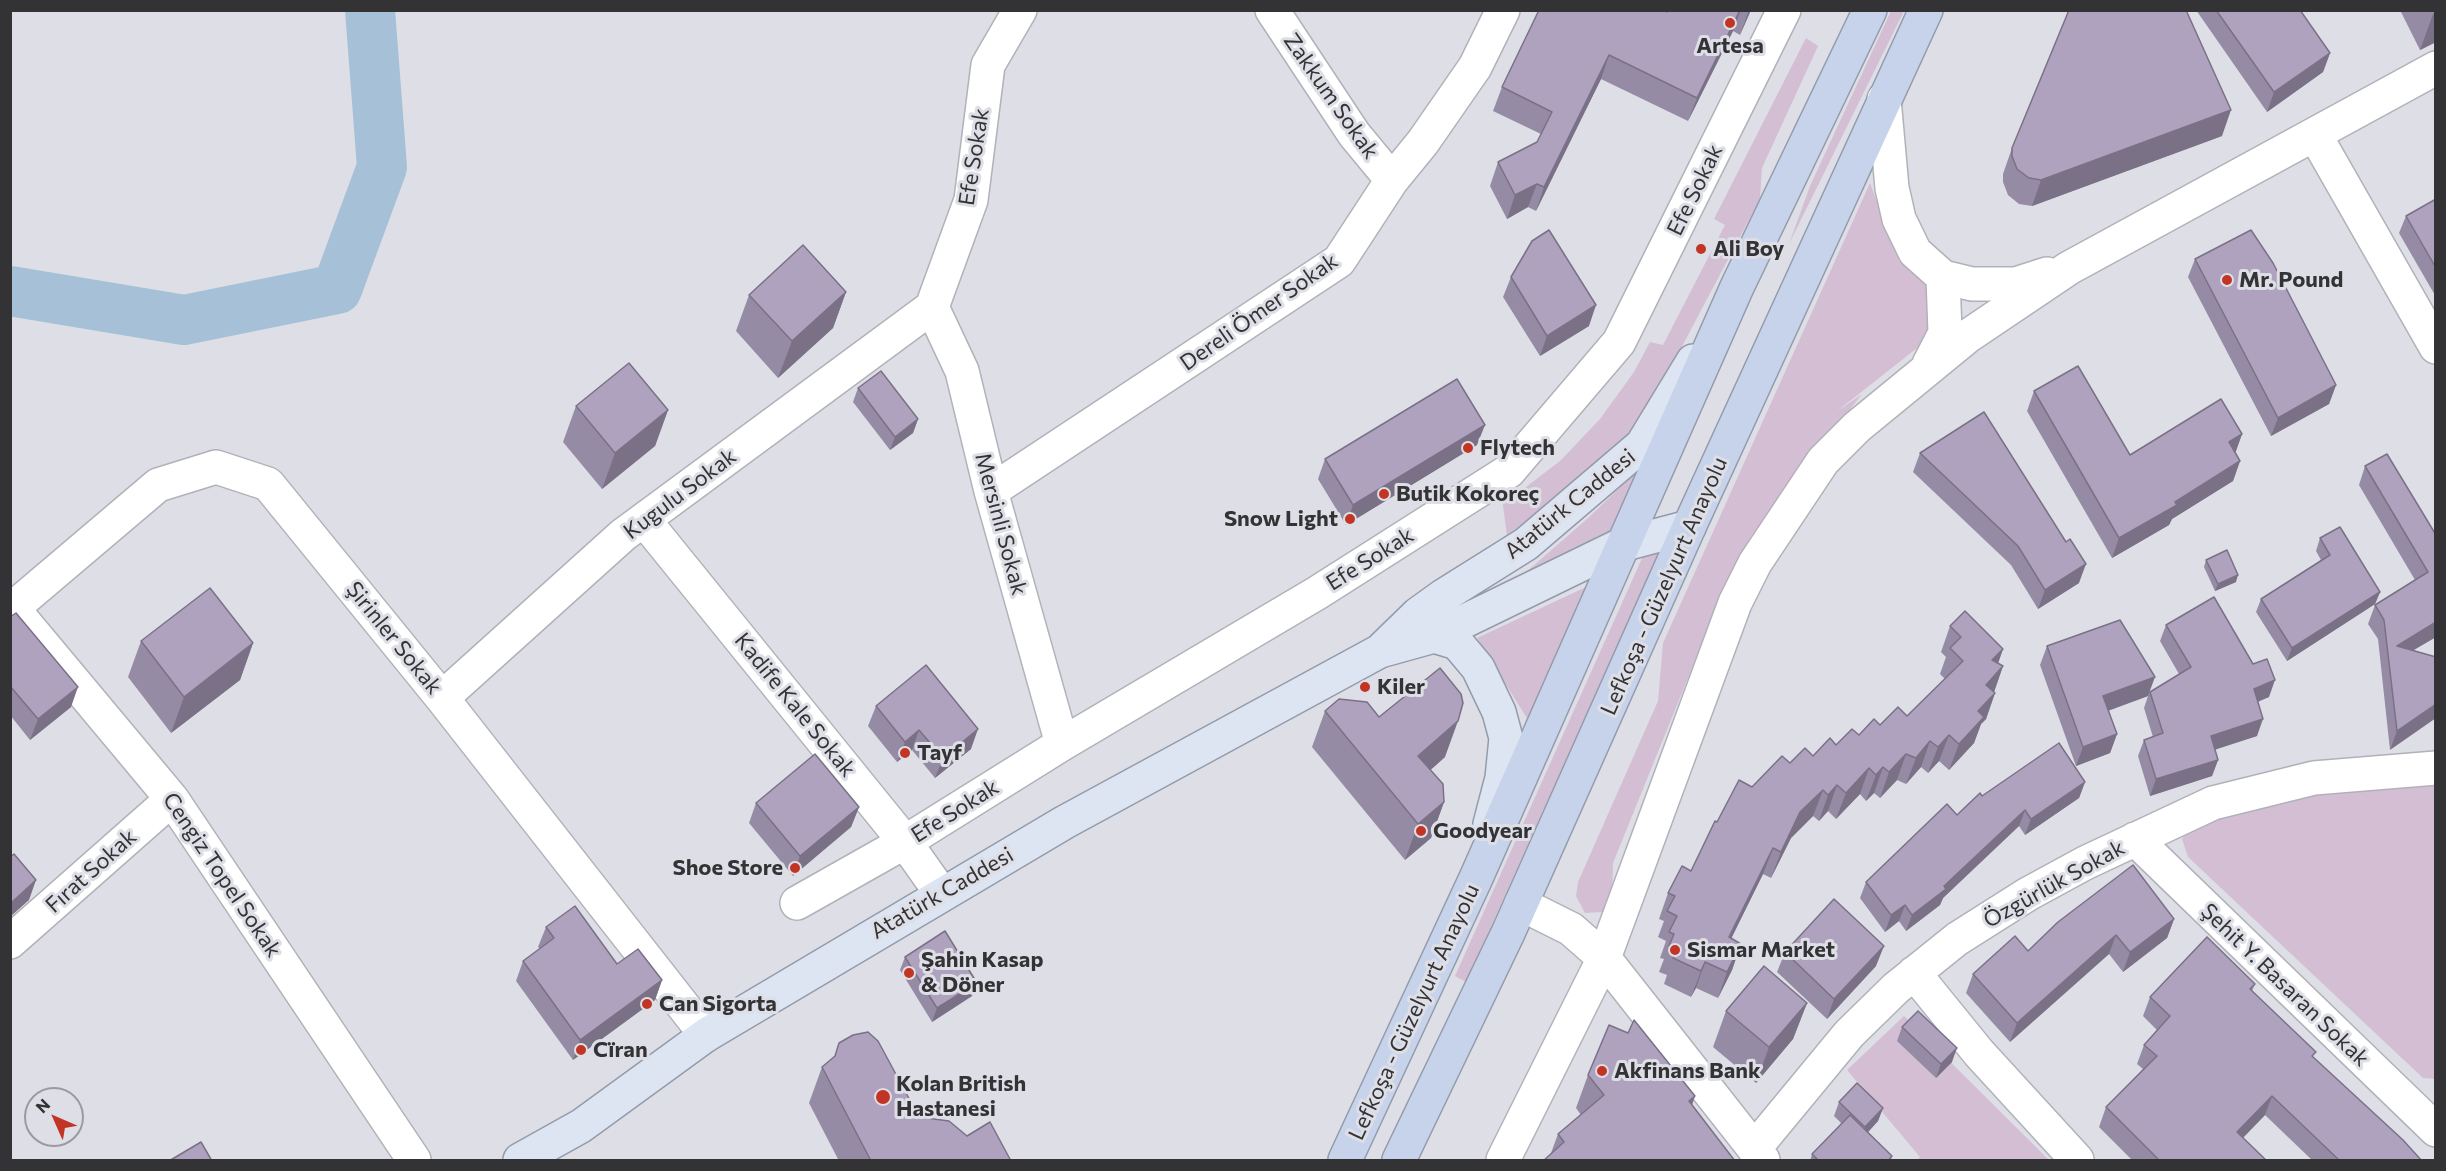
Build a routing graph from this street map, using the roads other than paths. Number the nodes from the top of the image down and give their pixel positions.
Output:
1 (1020, 10) edge
2 (1272, 10) edge
3 (1503, 10) edge
4 (1784, 10) edge
5 (1855, 10) edge
6 (1870, 10) edge
7 (1926, 10) edge
8 (1850, 54) junction
9 (2436, 68) edge
10 (1884, 99) junction
11 (2315, 135) junction
12 (1392, 180) junction
13 (2068, 268) junction
14 (1943, 277) junction
15 (1737, 287) junction
16 (932, 307) junction
17 (2436, 347) edge
18 (1927, 369) junction
19 (991, 491) junction
20 (644, 520) junction
21 (1689, 527) junction
22 (1621, 545) junction
23 (12, 606) edge
24 (1434, 636) junction
25 (1380, 651) junction
26 (442, 698) junction
27 (1062, 744) junction
28 (2436, 768) edge
29 (172, 799) junction
30 (2135, 839) junction
31 (905, 842) junction
32 (1476, 878) junction
33 (941, 893) junction
34 (796, 903) dead end
35 (1521, 904) junction
36 (10, 942) edge
37 (1604, 958) junction
38 (1914, 973) junction
39 (706, 1035) junction
40 (2435, 1128) edge
41 (1759, 1155) edge
42 (414, 1161) edge
43 (520, 1161) edge
44 (1345, 1161) edge
45 (1399, 1161) edge
46 (1503, 1161) edge
47 (2077, 1161) edge

1 - 16 street, Efe Sokak
2 - 12 street, Zakkum Sokak
3 - 12 street, Dereli Ömer Sokak
4 - 27 street, Efe Sokak
5 - 8 highway
6 - 8 highway, Lefkoşa - Güzelyurt Anayolu
7 - 10 highway, Lefkoşa - Güzelyurt Anayolu
8 - 15 highway, Lefkoşa - Güzelyurt Anayolu
9 - 11 street
10 - 14 street
10 - 21 highway, Lefkoşa - Güzelyurt Anayolu
11 - 13 street
11 - 17 street
12 - 19 street, Dereli Ömer Sokak
13 - 14 street
13 - 18 street
14 - 18 street
15 - 22 highway, Lefkoşa - Güzelyurt Anayolu
15 - 25 main road, Atatürk Caddesi
16 - 19 street, Mersinli Sokak
16 - 20 street, Kugulu Sokak
18 - 37 street
19 - 27 street, Mersinli Sokak
20 - 26 street, Kugulu Sokak
20 - 31 street, Kadife Kale Sokak
21 - 22 main road, Atatürk Caddesi
21 - 35 highway, Lefkoşa - Güzelyurt Anayolu
22 - 24 main road, Atatürk Caddesi
22 - 32 highway, Lefkoşa - Güzelyurt Anayolu
23 - 26 street, Şirinler Sokak
23 - 29 street, Cengiz Topel Sokak
24 - 25 main road, Atatürk Caddesi
24 - 32 main road
25 - 33 main road, Atatürk Caddesi
26 - 39 street, Şirinler Sokak
27 - 31 street, Efe Sokak
28 - 30 street, Özgürlük Sokak
29 - 36 street, Fırat Sokak
29 - 42 street, Cengiz Topel Sokak
30 - 38 street, Özgürlük Sokak
30 - 40 street, Şehit Y. Basaran Sokak
31 - 33 street, Kadife Kale Sokak
31 - 34 street, Efe Sokak
32 - 44 highway, Lefkoşa - Güzelyurt Anayolu
33 - 39 main road, Atatürk Caddesi
35 - 37 street
35 - 45 highway, Lefkoşa - Güzelyurt Anayolu
37 - 41 street
37 - 46 street
38 - 41 street, Özgürlük Sokak
38 - 47 street
39 - 43 main road, Atatürk Caddesi

